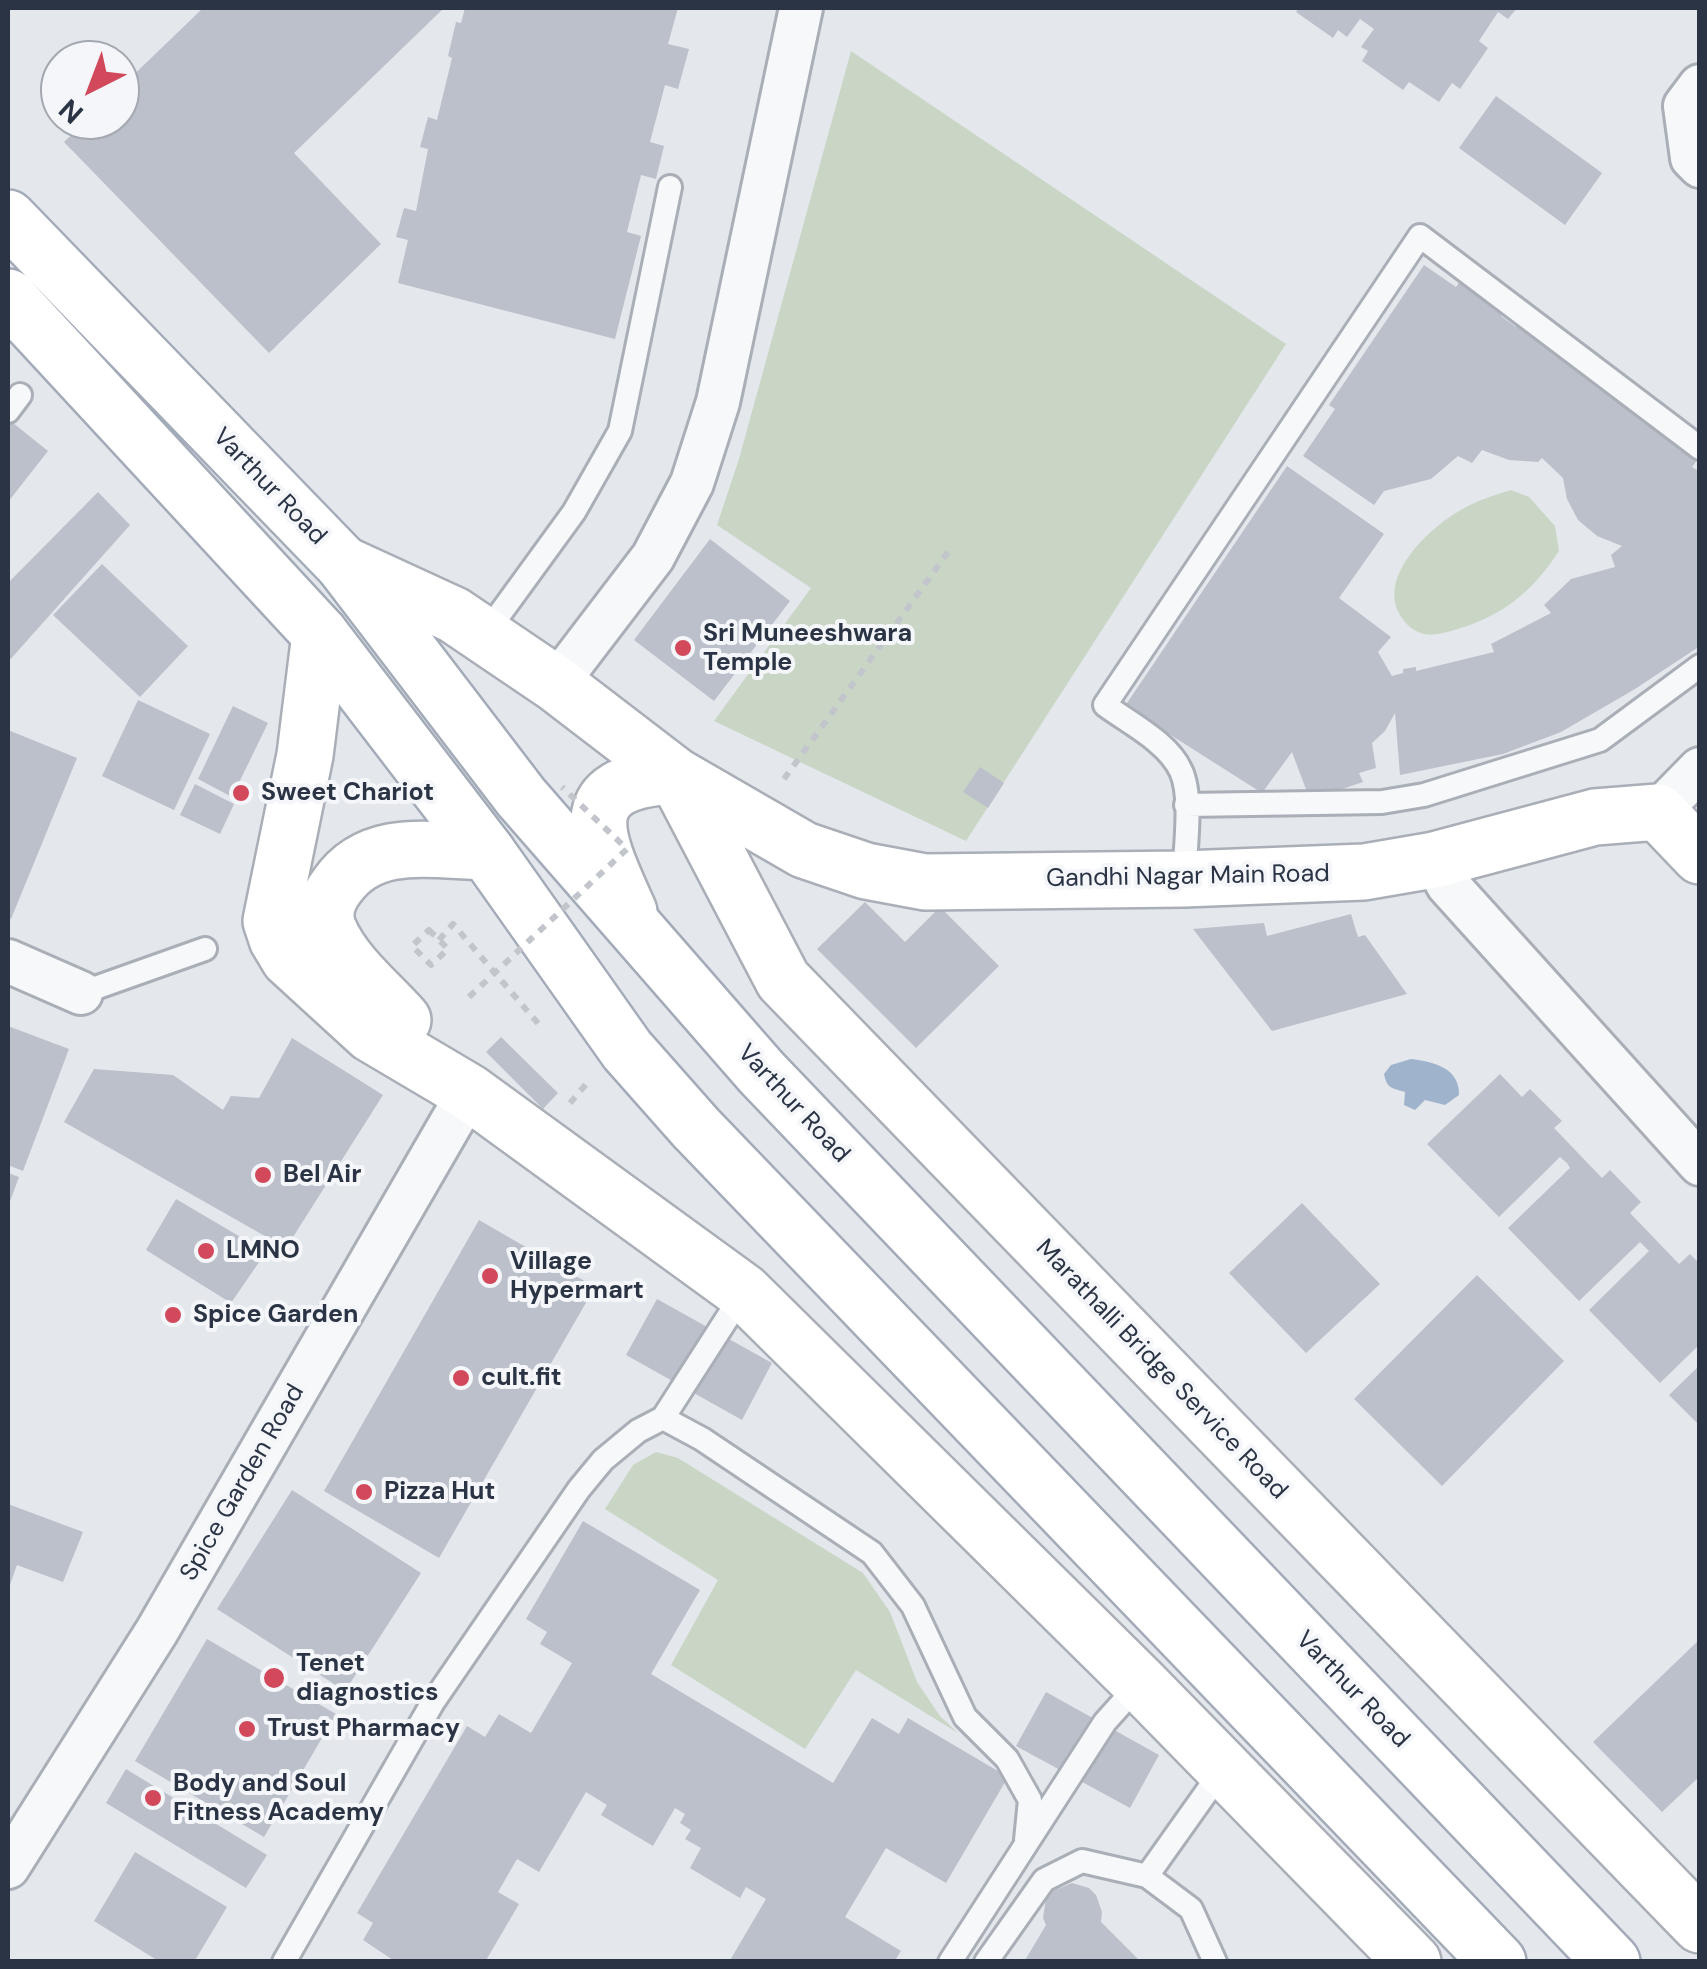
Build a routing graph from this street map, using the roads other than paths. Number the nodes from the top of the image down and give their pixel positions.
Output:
1 (801, 8) edge
2 (1700, 86) edge
3 (1700, 166) edge
4 (670, 187) dead end
5 (8, 218) edge
6 (8, 297) edge
7 (1700, 448) edge
8 (344, 564) junction
9 (320, 634) junction
10 (483, 637) junction
11 (1700, 666) edge
12 (556, 684) junction
13 (1700, 769) edge
14 (676, 776) junction
15 (1186, 806) junction
16 (1658, 812) junction
17 (487, 852) junction
18 (1700, 856) edge
19 (1434, 860) junction
20 (1184, 880) junction
21 (638, 930) junction
22 (206, 949) dead end
23 (8, 961) edge
24 (82, 993) joint
25 (469, 1092) junction
26 (1700, 1164) edge
27 (744, 1292) junction
28 (663, 1418) junction
29 (1140, 1683) junction
30 (1224, 1768) junction
31 (1026, 1840) junction
32 (8, 1867) edge
33 (1147, 1876) junction
34 (1700, 1925) edge
35 (284, 1962) edge
36 (950, 1962) edge
37 (986, 1962) edge
38 (1215, 1962) edge
39 (1414, 1962) edge
40 (1498, 1962) edge
41 (1612, 1962) edge

1 - 12 street
2 - 3 street
4 - 10 lane
5 - 8 street, Varthur Road
6 - 9 street
7 - 15 lane
8 - 10 street, Marathalli Bridge Service Road
8 - 21 street, Varthur Road
9 - 17 street
9 - 25 street
10 - 12 street, Marathalli Bridge Service Road
11 - 15 lane
12 - 14 street, Marathalli Bridge Service Road
13 - 16 street
14 - 20 street, Gandhi Nagar Main Road
14 - 21 street
14 - 34 street, Marathalli Bridge Service Road
15 - 20 lane
16 - 18 street
16 - 19 street, Gandhi Nagar Main Road
17 - 25 street
17 - 40 street
19 - 20 street, Gandhi Nagar Main Road
19 - 26 street
21 - 41 street, Varthur Road
22 - 24 lane
23 - 24 street
25 - 27 street
25 - 32 street, Spice Garden Road
27 - 28 lane
27 - 29 street
28 - 31 lane
28 - 35 lane
29 - 30 street
29 - 31 lane
30 - 33 lane
30 - 39 street
31 - 36 lane
33 - 37 lane
33 - 38 lane

